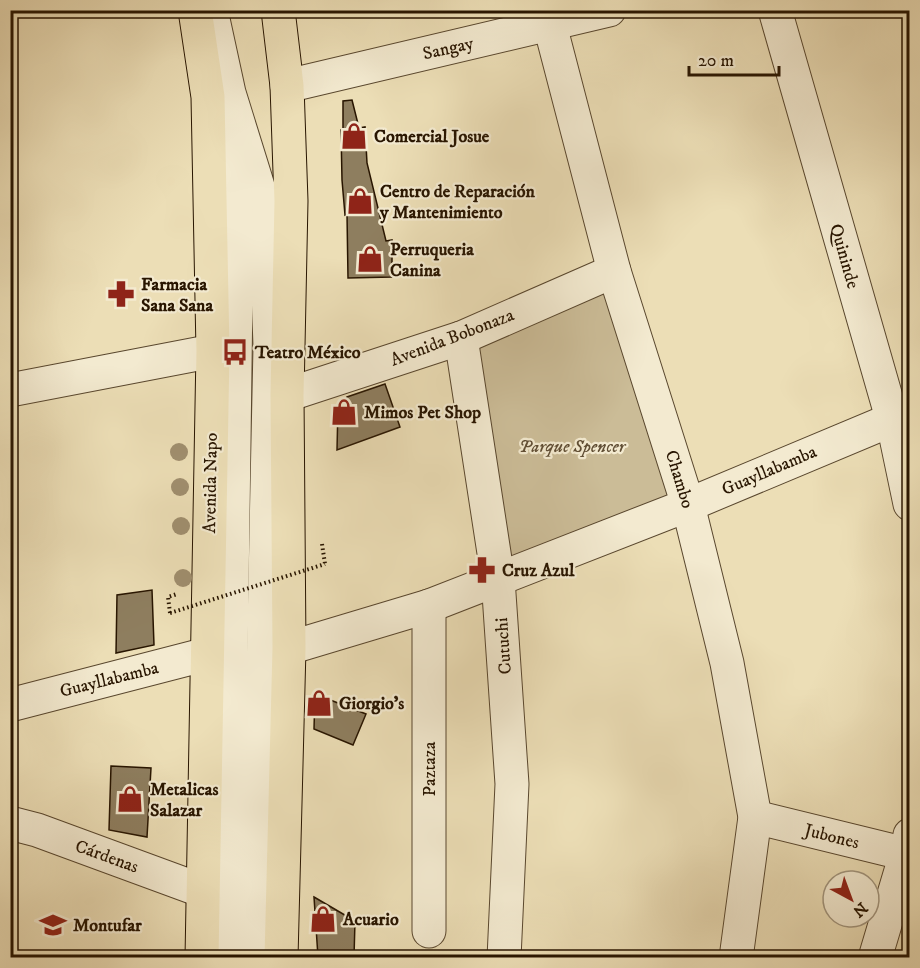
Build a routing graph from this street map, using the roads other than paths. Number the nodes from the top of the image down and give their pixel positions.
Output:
1 (195, 10) edge
2 (211, 10) edge
3 (278, 10) edge
4 (609, 10) edge
5 (775, 10) edge
6 (548, 18) edge
7 (287, 86) junction
8 (229, 93) junction
9 (614, 271) junction
10 (461, 338) junction
11 (213, 351) junction
12 (10, 390) edge
13 (287, 395) junction
14 (901, 415) edge
15 (909, 504) edge
16 (688, 505) junction
17 (498, 579) junction
18 (429, 606) junction
19 (289, 648) junction
20 (207, 654) junction
21 (10, 705) edge
22 (755, 817) junction
23 (10, 823) edge
24 (908, 848) edge
25 (203, 891) junction
26 (429, 931) dead end
27 (202, 957) edge
28 (226, 957) edge
29 (257, 957) edge
30 (281, 957) edge
31 (504, 957) edge
32 (736, 957) edge
33 (875, 957) edge

1 - 11 main road, Avenida Napo
2 - 8 street
3 - 7 main road
4 - 6 street, Sangay
5 - 14 street, Quininde
6 - 7 street, Sangay
6 - 9 street, Chambo
7 - 13 main road
8 - 28 street
8 - 29 street
9 - 10 street, Avenida Bobonaza
9 - 16 street, Chambo
10 - 13 street, Avenida Bobonaza
10 - 17 street, Cutuchi
11 - 12 street
11 - 20 main road, Avenida Napo
13 - 19 main road
14 - 15 street, Quininde
14 - 16 street, Guayllabamba
16 - 17 street, Guayllabamba
16 - 22 street, Chambo
17 - 18 street, Guayllabamba
17 - 31 street, Cutuchi
18 - 19 street, Guayllabamba
18 - 26 street, Paztaza
19 - 30 main road
20 - 21 street, Guayllabamba
20 - 25 main road, Avenida Napo
22 - 24 street, Jubones
22 - 32 street, Chambo
23 - 25 street, Cárdenas
24 - 33 street
25 - 27 main road, Avenida Napo

